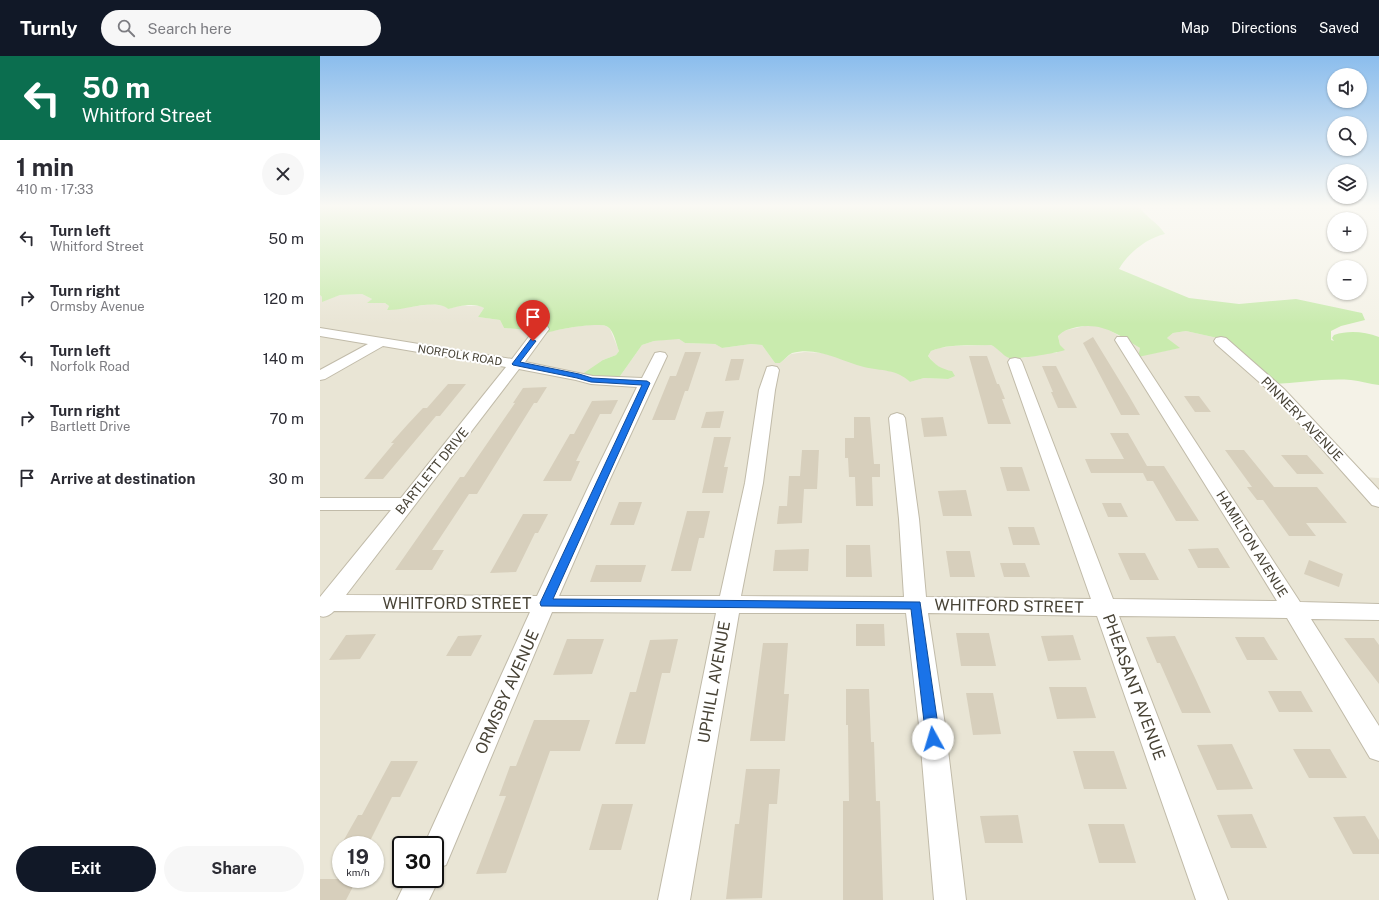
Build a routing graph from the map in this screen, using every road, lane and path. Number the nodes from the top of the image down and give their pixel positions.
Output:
1 (542, 329) dead end
2 (320, 332) edge
3 (1122, 340) dead end
4 (1221, 340) dead end
5 (381, 342) junction
6 (660, 356) dead end
7 (1015, 362) dead end
8 (515, 364) junction
9 (772, 370) dead end
10 (320, 376) edge
11 (647, 383) junction
12 (897, 418) dead end
13 (1379, 501) edge
14 (320, 504) edge
15 (406, 504) junction
16 (545, 603) junction
17 (729, 604) junction
18 (916, 605) junction
19 (324, 607) edge
20 (1105, 608) junction
21 (1292, 610) junction
22 (1379, 612) edge
23 (1379, 749) edge
24 (443, 836) edge
25 (419, 888) edge
26 (414, 900) edge
27 (674, 900) edge
28 (950, 900) edge
29 (1212, 900) edge

1 - 8 street, BARTLETT DRIVE
2 - 5 street, NORFOLK ROAD
3 - 21 street, HAMILTON AVENUE
4 - 13 street, PINNERY AVENUE
5 - 8 street, NORFOLK ROAD
5 - 10 street
6 - 11 street, ORMSBY AVENUE
7 - 20 street, PHEASANT AVENUE
8 - 11 street, NORFOLK ROAD
8 - 15 street, BARTLETT DRIVE
9 - 17 street, UPHILL AVENUE
11 - 16 street, ORMSBY AVENUE
12 - 18 street
14 - 15 street
15 - 19 street, BARTLETT DRIVE
16 - 17 street, WHITFORD STREET
16 - 19 street, WHITFORD STREET
16 - 24 street, ORMSBY AVENUE
17 - 18 street, WHITFORD STREET
17 - 27 street, UPHILL AVENUE
18 - 20 street, WHITFORD STREET
18 - 28 street
20 - 21 street, WHITFORD STREET
20 - 29 street, PHEASANT AVENUE
21 - 22 street, WHITFORD STREET
21 - 23 street, HAMILTON AVENUE
25 - 26 street

